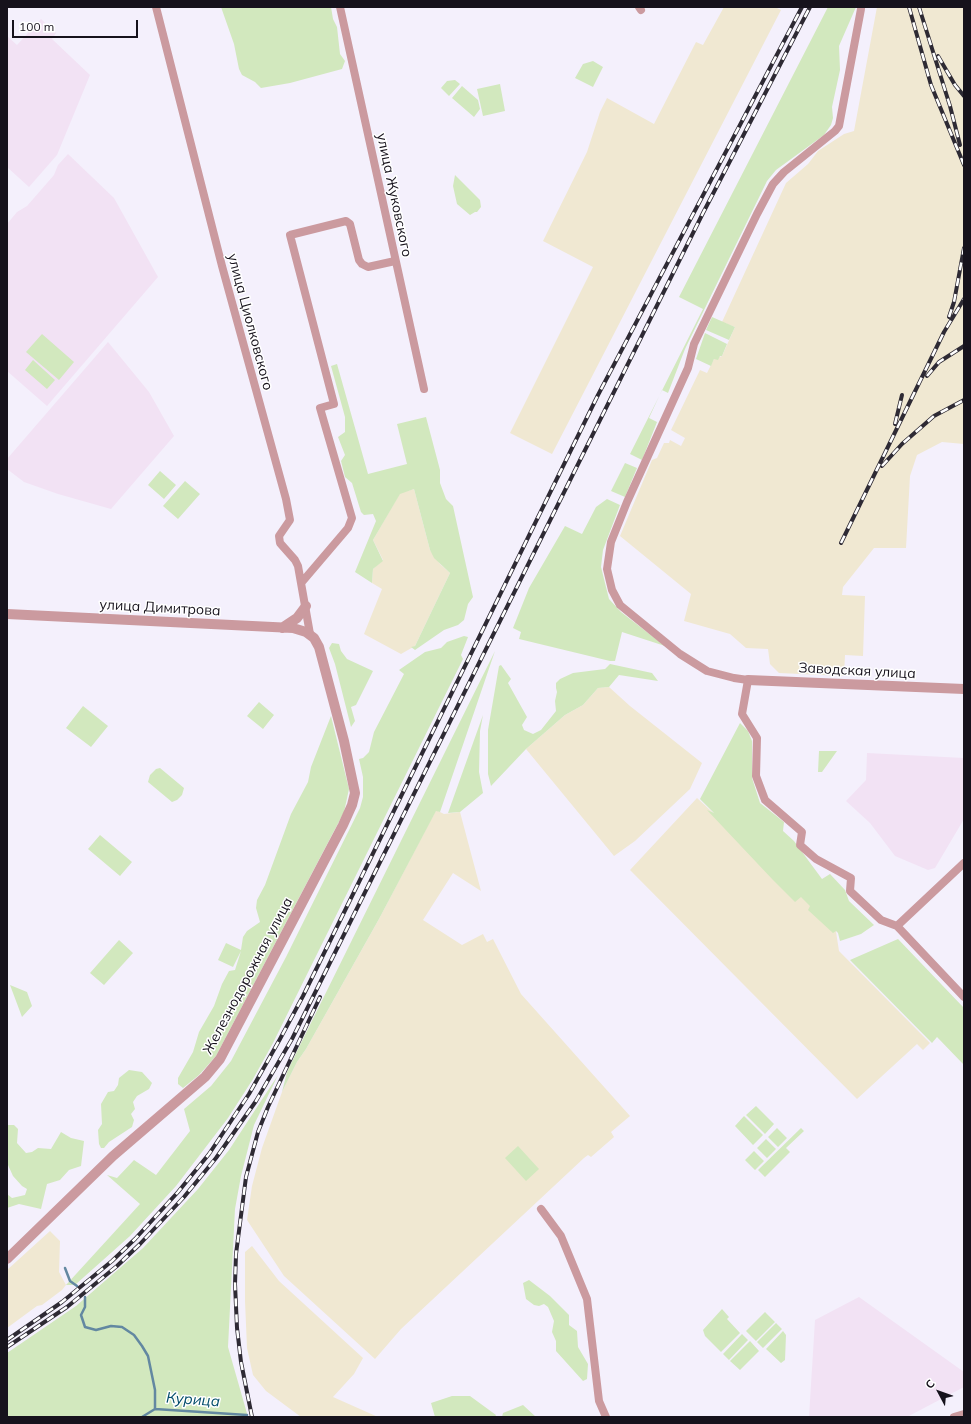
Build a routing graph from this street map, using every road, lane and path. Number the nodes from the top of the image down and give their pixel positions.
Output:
1 (156, 7) edge
2 (340, 7) edge
3 (861, 8) dead end
4 (395, 261) junction
5 (424, 389) dead end
6 (302, 582) junction
7 (306, 606) junction
8 (7, 614) edge
9 (282, 628) junction
10 (310, 634) junction
11 (748, 680) junction
12 (964, 689) edge
13 (964, 863) edge
14 (897, 926) junction
15 (964, 997) edge
16 (540, 1209) dead end
17 (7, 1259) edge
18 (964, 1414) edge
19 (606, 1417) edge
20 (954, 1417) edge

1 - 6 street, улица Циолковского
2 - 4 street, улица Жуковского
3 - 11 street
4 - 5 street, улица Жуковского
4 - 6 street
6 - 7 street, улица Циолковского
7 - 9 street
7 - 10 street, улица Циолковского
8 - 9 street, улица Димитрова
9 - 10 street, улица Димитрова
10 - 17 street, Железнодорожная улица
11 - 12 street, Заводская улица
11 - 14 street
13 - 14 street
14 - 15 street
16 - 19 street
18 - 20 street

